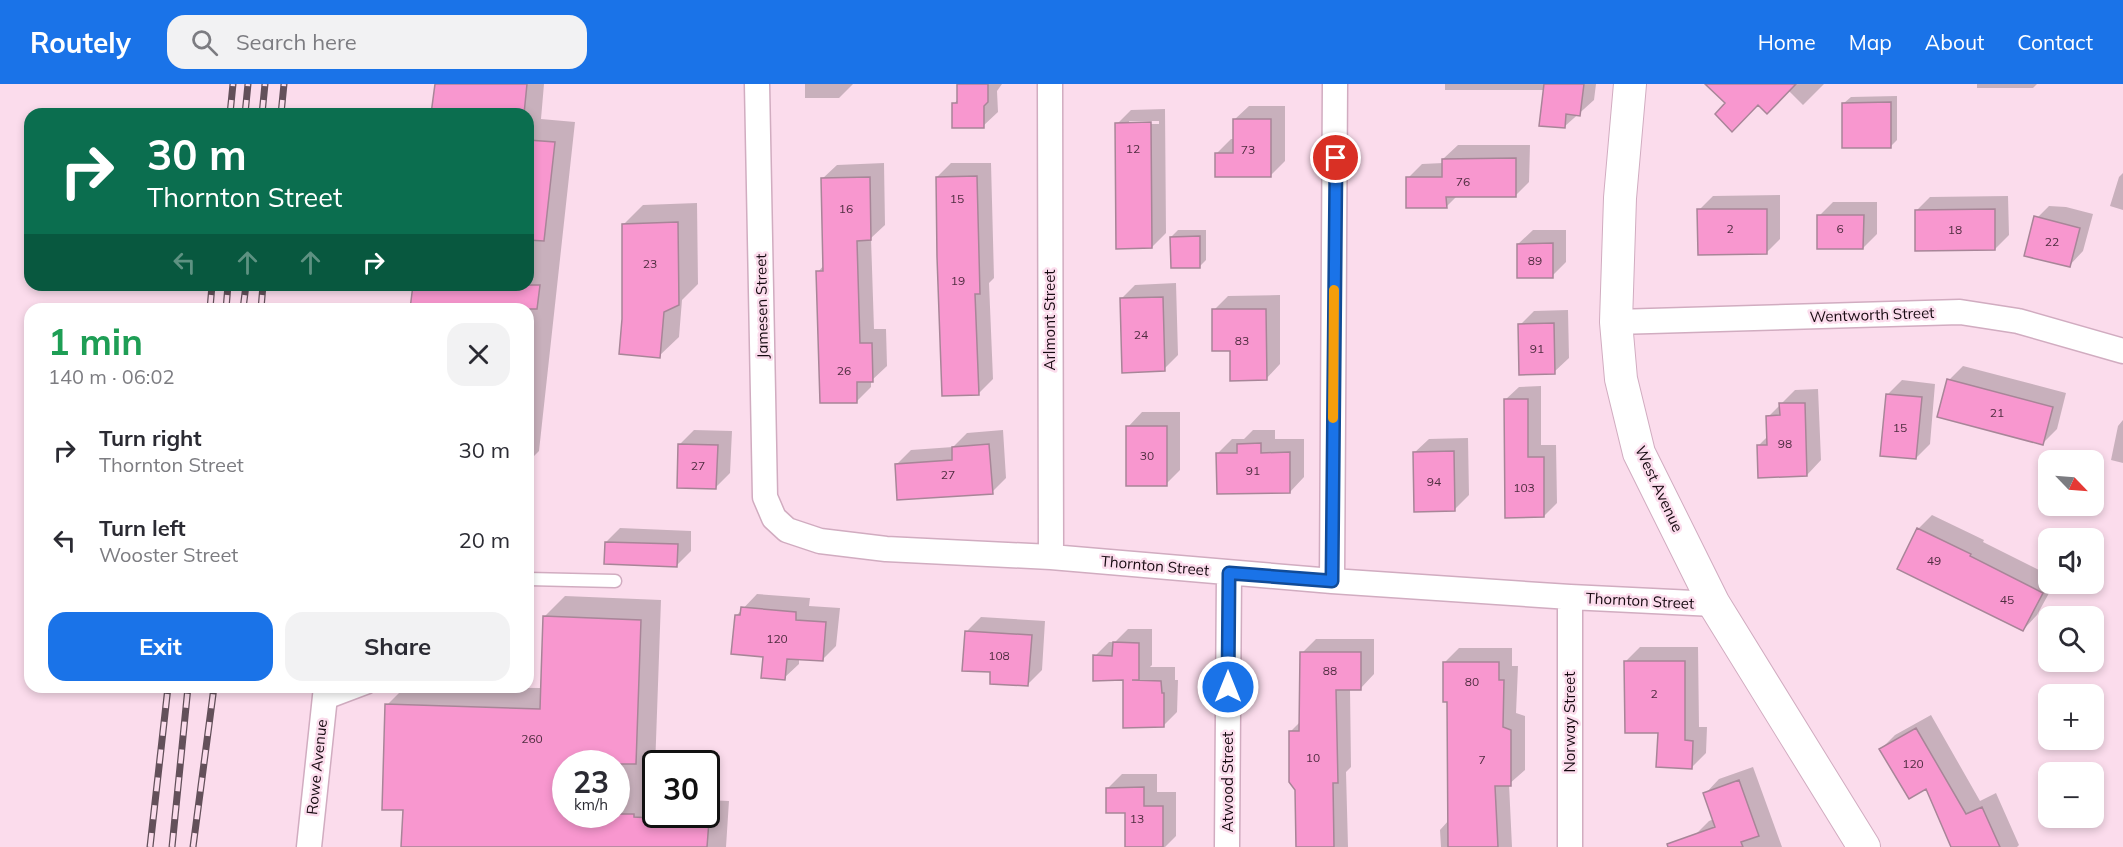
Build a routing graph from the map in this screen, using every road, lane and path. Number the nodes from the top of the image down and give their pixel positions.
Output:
1 (757, 84) edge
2 (1050, 84) edge
3 (1335, 84) edge
4 (1630, 84) edge
5 (1616, 322) junction
6 (2123, 351) edge
7 (779, 525) joint
8 (1051, 557) junction
9 (1229, 573) junction
10 (534, 579) edge
11 (615, 581) dead end
12 (1332, 581) junction
13 (1570, 597) junction
14 (1714, 604) junction
15 (325, 695) edge
16 (309, 847) edge
17 (1227, 847) edge
18 (1570, 847) edge
19 (1864, 847) edge

1 - 7 street, Jamesen Street
2 - 8 street, Arlmont Street
3 - 12 street
4 - 5 street, West Avenue
5 - 6 street, Wentworth Street
5 - 14 street, West Avenue
7 - 8 street, Thornton Street
8 - 9 street, Thornton Street
9 - 12 street, Thornton Street
9 - 17 street, Atwood Street
10 - 11 lane
12 - 13 street, Thornton Street
13 - 14 street, Thornton Street
13 - 18 street, Norway Street
14 - 19 street, West Avenue
15 - 16 street, Rowe Avenue

